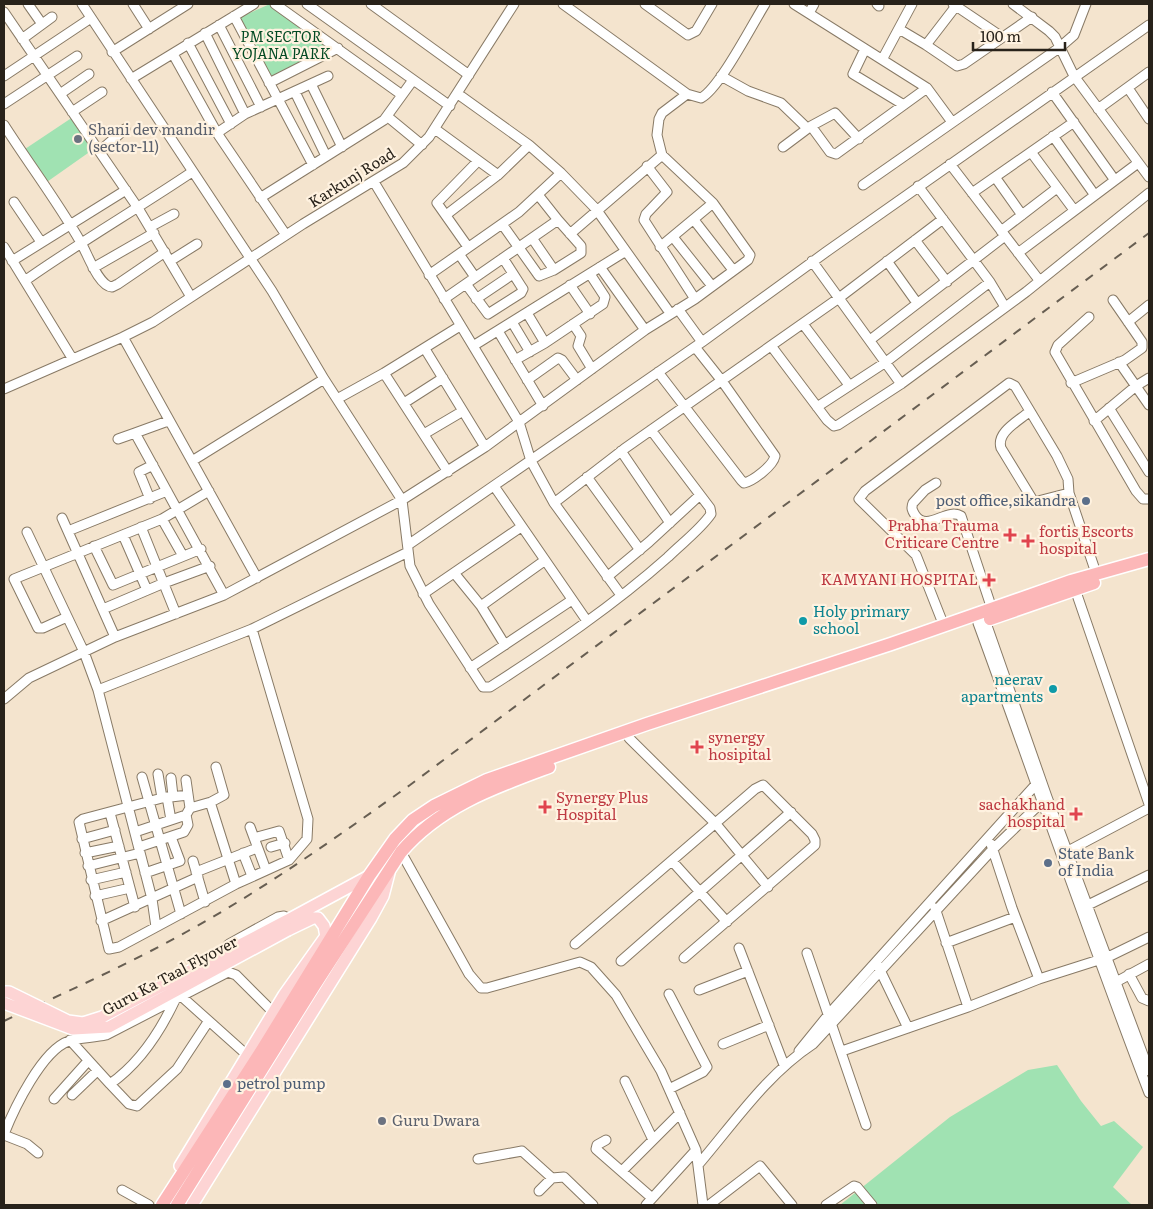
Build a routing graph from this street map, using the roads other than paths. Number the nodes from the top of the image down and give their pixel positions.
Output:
1 (28, 4) edge
2 (82, 4) edge
3 (133, 4) edge
4 (188, 4) edge
5 (254, 4) edge
6 (275, 4) edge
7 (307, 4) edge
8 (371, 4) edge
9 (514, 4) edge
10 (563, 4) edge
11 (645, 4) edge
12 (664, 4) edge
13 (712, 4) edge
14 (765, 4) edge
15 (794, 4) edge
16 (814, 4) edge
17 (912, 4) edge
18 (1013, 4) edge
19 (1086, 4) edge
20 (954, 5) edge
21 (576, 7) edge
22 (4, 12) edge
23 (658, 13) junction
24 (809, 13) junction
25 (234, 16) junction
26 (52, 17) dead end
27 (1032, 17) junction
28 (91, 18) junction
29 (7, 24) edge
30 (42, 24) junction
31 (219, 25) junction
32 (1149, 25) edge
33 (149, 28) junction
34 (899, 28) junction
35 (205, 33) junction
36 (1002, 37) junction
37 (22, 39) junction
38 (188, 43) junction
39 (926, 46) junction
40 (338, 48) junction
41 (1059, 48) junction
42 (865, 49) junction
43 (112, 52) junction
44 (174, 54) junction
45 (34, 56) junction
46 (77, 56) dead end
47 (883, 58) junction
48 (1149, 72) edge
49 (89, 74) dead end
50 (47, 75) junction
51 (469, 75) junction
52 (4, 76) edge
53 (328, 76) dead end
54 (721, 76) junction
55 (1074, 76) junction
56 (130, 79) junction
57 (413, 80) junction
58 (269, 83) junction
59 (311, 84) junction
60 (927, 88) junction
61 (1128, 88) junction
62 (102, 92) dead end
63 (295, 92) junction
64 (1052, 92) junction
65 (60, 94) junction
66 (458, 94) junction
67 (687, 94) junction
68 (402, 96) junction
69 (278, 99) junction
70 (4, 104) edge
71 (904, 105) junction
72 (450, 106) junction
73 (261, 107) junction
74 (1098, 109) junction
75 (72, 112) junction
76 (245, 114) junction
77 (388, 117) junction
78 (1149, 119) edge
79 (952, 122) junction
80 (1074, 122) junction
81 (231, 124) junction
82 (4, 125) edge
83 (809, 127) junction
84 (125, 129) dead end
85 (435, 129) junction
86 (217, 133) junction
87 (1053, 136) junction
88 (859, 139) junction
89 (422, 145) junction
90 (529, 145) junction
91 (342, 147) junction
92 (783, 147) dead end
93 (100, 150) junction
94 (1031, 152) junction
95 (662, 155) junction
96 (326, 156) junction
97 (478, 161) junction
98 (1138, 163) junction
99 (950, 164) junction
100 (313, 165) junction
101 (647, 166) junction
102 (192, 172) junction
103 (561, 173) junction
104 (498, 175) junction
105 (994, 177) junction
106 (1149, 177) edge
107 (1114, 179) junction
108 (374, 182) junction
109 (863, 185) dead end
110 (918, 186) junction
111 (1057, 188) junction
112 (126, 190) junction
113 (972, 193) junction
114 (1149, 193) edge
115 (1094, 194) junction
116 (539, 196) junction
117 (260, 198) junction
118 (14, 202) dead end
119 (713, 203) junction
120 (138, 208) junction
121 (596, 209) junction
122 (1074, 210) junction
123 (174, 214) dead end
124 (446, 215) junction
125 (1022, 215) junction
126 (943, 219) junction
127 (558, 220) junction
128 (694, 220) junction
129 (70, 224) junction
130 (502, 224) junction
131 (152, 230) junction
132 (570, 234) junction
133 (1003, 234) junction
134 (286, 235) junction
135 (673, 237) junction
136 (532, 238) junction
137 (915, 240) junction
138 (40, 242) junction
139 (81, 242) junction
140 (197, 244) dead end
141 (4, 246) edge
142 (468, 247) junction
143 (518, 247) junction
144 (660, 248) junction
145 (626, 251) junction
146 (165, 252) junction
147 (1018, 253) junction
148 (459, 254) junction
149 (503, 258) junction
150 (251, 260) junction
151 (12, 261) junction
152 (170, 261) junction
153 (974, 261) junction
154 (812, 262) junction
155 (887, 262) junction
156 (600, 267) junction
157 (93, 268) junction
158 (554, 270) junction
159 (733, 270) junction
160 (513, 274) junction
161 (590, 274) junction
162 (429, 275) junction
163 (475, 277) junction
164 (26, 280) junction
165 (1039, 280) junction
166 (947, 282) junction
167 (990, 282) junction
168 (466, 284) junction
169 (570, 285) junction
170 (712, 286) junction
171 (191, 297) junction
172 (695, 298) junction
173 (839, 298) junction
174 (444, 299) junction
175 (476, 299) junction
176 (1113, 300) dead end
177 (917, 303) junction
178 (1149, 305) edge
179 (1005, 307) junction
180 (674, 311) junction
181 (527, 313) junction
182 (590, 314) junction
183 (1088, 317) dead end
184 (512, 322) junction
185 (1128, 322) junction
186 (573, 324) junction
187 (803, 324) junction
188 (460, 326) junction
189 (645, 330) junction
190 (498, 331) junction
191 (123, 337) junction
192 (870, 340) junction
193 (545, 343) junction
194 (698, 345) junction
195 (473, 346) junction
196 (772, 347) junction
197 (425, 348) junction
198 (530, 352) junction
199 (72, 358) junction
200 (515, 360) junction
201 (886, 362) junction
202 (1119, 362) junction
203 (592, 369) junction
204 (658, 372) junction
205 (384, 373) junction
206 (444, 378) junction
207 (1149, 378) edge
208 (324, 379) junction
209 (527, 380) junction
210 (576, 380) junction
211 (722, 381) junction
212 (1071, 383) junction
213 (901, 384) junction
214 (849, 385) junction
215 (1136, 386) junction
216 (4, 389) edge
217 (337, 399) junction
218 (404, 403) junction
219 (1149, 405) edge
220 (543, 406) junction
221 (685, 406) junction
222 (817, 407) junction
223 (1109, 408) junction
224 (463, 411) junction
225 (1030, 411) junction
226 (168, 421) junction
227 (1094, 421) junction
228 (519, 422) junction
229 (651, 430) junction
230 (135, 433) junction
231 (424, 434) junction
232 (118, 439) dead end
233 (485, 447) junction
234 (621, 451) junction
235 (192, 461) junction
236 (531, 461) junction
237 (153, 466) junction
238 (448, 472) junction
239 (1149, 472) edge
240 (587, 477) junction
241 (936, 483) dead end
242 (494, 486) junction
243 (209, 491) junction
244 (167, 492) junction
245 (1069, 493) junction
246 (700, 495) junction
247 (150, 499) junction
248 (1149, 499) edge
249 (402, 500) junction
250 (554, 503) junction
251 (178, 511) junction
252 (62, 518) dead end
253 (162, 519) junction
254 (670, 523) junction
255 (141, 527) junction
256 (521, 527) junction
257 (68, 531) junction
258 (27, 532) dead end
259 (123, 535) junction
260 (94, 546) junction
261 (408, 548) junction
262 (201, 549) junction
263 (640, 550) junction
264 (77, 552) junction
265 (183, 556) junction
266 (1149, 559) edge
267 (544, 561) junction
268 (43, 566) junction
269 (157, 566) junction
270 (210, 566) junction
271 (1149, 567) edge
272 (1096, 573) junction
273 (140, 574) junction
274 (455, 574) junction
275 (608, 577) junction
276 (258, 578) junction
277 (164, 583) junction
278 (113, 585) junction
279 (1075, 589) junction
280 (147, 590) junction
281 (96, 593) junction
282 (424, 594) junction
283 (224, 595) junction
284 (622, 595) junction
285 (572, 600) junction
286 (481, 606) junction
287 (104, 609) junction
288 (992, 609) junction
289 (176, 614) junction
290 (67, 617) junction
291 (587, 622) junction
292 (982, 622) junction
293 (944, 626) junction
294 (252, 629) junction
295 (115, 636) junction
296 (505, 645) junction
297 (84, 652) junction
298 (470, 668) junction
299 (98, 690) junction
300 (4, 699) edge
301 (629, 738) junction
302 (216, 767) dead end
303 (158, 774) dead end
304 (142, 777) dead end
305 (171, 778) dead end
306 (186, 780) dead end
307 (1039, 780) junction
308 (188, 795) junction
309 (168, 797) junction
310 (1045, 799) junction
311 (149, 802) junction
312 (211, 802) junction
313 (1149, 806) edge
314 (127, 808) junction
315 (188, 812) junction
316 (791, 812) junction
317 (110, 813) junction
318 (171, 820) junction
319 (716, 824) junction
320 (155, 825) junction
321 (250, 827) dead end
322 (115, 830) junction
323 (135, 832) junction
324 (171, 836) junction
325 (989, 837) junction
326 (254, 838) junction
327 (82, 839) junction
328 (160, 840) junction
329 (284, 843) junction
330 (119, 846) junction
331 (271, 847) dead end
332 (257, 848) junction
333 (992, 849) junction
334 (140, 850) junction
335 (1068, 851) junction
336 (401, 852) junction
337 (85, 853) junction
338 (243, 853) junction
339 (742, 855) junction
340 (122, 858) junction
341 (227, 858) junction
342 (289, 860) junction
343 (193, 861) dead end
344 (672, 861) junction
345 (167, 865) junction
346 (88, 866) junction
347 (266, 870) junction
348 (126, 872) junction
349 (145, 873) junction
350 (197, 874) junction
351 (1149, 875) edge
352 (252, 876) junction
353 (369, 876) junction
354 (91, 880) junction
355 (236, 884) junction
356 (768, 887) junction
357 (130, 888) junction
358 (174, 889) junction
359 (700, 892) junction
360 (95, 896) junction
361 (152, 899) junction
362 (932, 899) junction
363 (206, 902) junction
364 (1088, 905) junction
365 (135, 907) junction
366 (936, 911) junction
367 (180, 914) junction
368 (1015, 918) junction
369 (288, 920) junction
370 (101, 921) junction
371 (727, 922) junction
372 (156, 927) junction
373 (1149, 937) edge
374 (327, 940) junction
375 (946, 942) junction
376 (575, 944) dead end
377 (739, 948) dead end
378 (807, 953) dead end
379 (1108, 957) junction
380 (684, 958) dead end
381 (1098, 960) junction
382 (621, 961) dead end
383 (1149, 964) edge
384 (878, 965) junction
385 (748, 971) junction
386 (228, 972) junction
387 (1129, 974) junction
388 (1039, 978) junction
389 (1116, 982) junction
390 (699, 990) dead end
391 (4, 992) edge
392 (669, 994) dead end
393 (178, 998) junction
394 (1149, 1001) edge
395 (4, 1003) edge
396 (968, 1007) junction
397 (829, 1014) junction
398 (208, 1022) junction
399 (286, 1023) junction
400 (832, 1024) junction
401 (769, 1025) junction
402 (908, 1028) junction
403 (70, 1040) junction
404 (723, 1044) dead end
405 (842, 1051) junction
406 (797, 1053) junction
407 (247, 1055) junction
408 (88, 1061) junction
409 (784, 1065) junction
410 (97, 1071) junction
411 (1149, 1071) edge
412 (625, 1081) dead end
413 (110, 1084) junction
414 (669, 1089) junction
415 (1149, 1093) edge
416 (72, 1095) dead end
417 (54, 1098) dead end
418 (680, 1112) junction
419 (866, 1125) dead end
420 (4, 1134) edge
421 (606, 1140) dead end
422 (653, 1140) junction
423 (696, 1150) junction
424 (38, 1153) dead end
425 (478, 1159) dead end
426 (698, 1165) junction
427 (622, 1171) junction
428 (552, 1178) junction
429 (122, 1190) dead end
430 (539, 1191) dead end
431 (586, 1198) junction
432 (649, 1202) edge
433 (149, 1205) edge
434 (155, 1205) edge
435 (162, 1205) edge
436 (177, 1205) edge
437 (192, 1205) edge
438 (579, 1205) edge
439 (593, 1205) edge
440 (703, 1205) edge
441 (709, 1205) edge
442 (792, 1205) edge
443 (826, 1205) edge
444 (872, 1205) edge

1 - 30 street
2 - 28 street
3 - 33 street
4 - 33 street
5 - 25 street
6 - 40 street
7 - 57 street
8 - 51 street
9 - 51 street, Karkunj Road
10 - 21 street
11 - 23 street
12 - 23 street
13 - 23 street
14 - 54 street
15 - 24 street
16 - 24 street
17 - 34 street
18 - 27 street
19 - 41 street
20 - 36 street
20 - 39 street
21 - 67 street
22 - 29 street
24 - 42 street
25 - 31 street
25 - 58 street
26 - 30 street
27 - 36 street
27 - 41 street
28 - 43 street
28 - 45 street
29 - 37 street
30 - 37 street
31 - 35 street
31 - 73 street
32 - 55 street
33 - 43 street
34 - 39 street
34 - 47 street
35 - 38 street
35 - 76 street
36 - 39 street
37 - 45 street
38 - 44 street
38 - 81 street
40 - 58 street
40 - 68 street
41 - 55 street
41 - 79 street
42 - 47 street
42 - 71 street
43 - 56 street
44 - 56 street
44 - 86 street
45 - 50 street
45 - 52 street
46 - 50 street
47 - 60 street
48 - 61 street
49 - 65 street
50 - 65 street
50 - 70 street
51 - 66 street, Karkunj Road
53 - 59 street
54 - 67 street
54 - 83 street
55 - 64 street
55 - 74 street
56 - 102 street
57 - 68 street
57 - 72 street
58 - 69 street
59 - 63 street
59 - 91 street
60 - 71 street
60 - 79 street
61 - 74 street
61 - 78 street
62 - 75 street
63 - 69 street
63 - 96 street
64 - 80 street
64 - 99 street
65 - 75 street
66 - 72 street, Karkunj Road
66 - 90 street
67 - 95 street
68 - 77 street
69 - 73 street
69 - 100 street
71 - 88 street
72 - 85 street, Karkunj Road
73 - 76 street
74 - 98 street
75 - 93 street
76 - 81 street
77 - 89 street
77 - 91 street
79 - 109 street
80 - 87 street
80 - 107 street
81 - 86 street
82 - 129 street
83 - 88 street
83 - 88 street
83 - 92 street
84 - 93 street
85 - 89 street, Karkunj Road
85 - 97 street
86 - 117 street
87 - 94 street
87 - 115 street
89 - 108 street, Karkunj Road
90 - 103 street
90 - 104 street
91 - 96 street
93 - 112 street
94 - 105 street
94 - 111 street
95 - 101 street
95 - 119 street
96 - 100 street
97 - 104 street
97 - 124 street
98 - 106 street
98 - 107 street
99 - 110 street
99 - 113 street
100 - 117 street
101 - 121 street
101 - 144 street
102 - 120 street
102 - 150 street
103 - 116 street
103 - 121 street
104 - 124 street
105 - 113 street
105 - 125 street
107 - 115 street
108 - 134 street, Karkunj Road
108 - 162 street
110 - 126 street
110 - 154 street
111 - 122 street
111 - 125 street
112 - 120 street
112 - 129 street
113 - 133 street
114 - 165 street
115 - 122 street
116 - 127 street
116 - 130 street
117 - 134 street
118 - 138 street
119 - 128 street
119 - 159 street
120 - 131 street
120 - 139 street
121 - 132 street
121 - 145 street
122 - 147 street
123 - 131 street
124 - 142 street
125 - 133 street
126 - 137 street
126 - 153 street
127 - 132 street
127 - 136 street
128 - 135 street
128 - 159 street
129 - 138 street
129 - 139 street
130 - 142 street
130 - 143 street
131 - 146 street
131 - 157 street
132 - 158 street
133 - 147 street
133 - 153 street
134 - 150 street, Karkunj Road
135 - 144 street
135 - 170 street
136 - 143 street
136 - 158 street
137 - 155 street
137 - 166 street
138 - 151 street
139 - 157 street
139 - 164 street
140 - 152 street
141 - 151 street
142 - 148 street
143 - 149 street
143 - 158 street
144 - 172 street
145 - 156 street
145 - 180 street
146 - 152 street
146 - 157 street
147 - 165 street
148 - 162 street
148 - 163 street
149 - 160 street
149 - 163 street
150 - 171 street, Karkunj Road
150 - 208 street
151 - 164 street
152 - 171 street
153 - 166 street
153 - 167 street
154 - 173 street
154 - 194 street
155 - 173 street
155 - 177 street
156 - 161 street
156 - 189 street
159 - 170 street
160 - 175 street
160 - 175 street
161 - 169 street
161 - 182 street
162 - 174 street
163 - 168 street
164 - 199 street
165 - 179 street
166 - 177 street
167 - 179 street
167 - 201 street
168 - 174 street
168 - 175 street
169 - 181 street
169 - 182 street
170 - 172 street
171 - 191 street, Karkunj Road
172 - 180 street
173 - 187 street
173 - 192 street
174 - 188 street
176 - 185 street
177 - 192 street
178 - 185 street
179 - 213 street
180 - 189 street
180 - 194 street
181 - 184 street
181 - 193 street
182 - 186 street
183 - 212 street
184 - 190 street
184 - 198 street
185 - 202 street
186 - 193 street
186 - 203 street
187 - 196 street
187 - 214 street
188 - 195 street
188 - 197 street
189 - 203 street
190 - 195 street
190 - 200 street
191 - 199 street, Karkunj Road
191 - 226 street
192 - 201 street
193 - 198 street
194 - 204 street
194 - 211 street
195 - 228 street
196 - 211 street
196 - 222 street
197 - 205 street
197 - 206 street
198 - 200 street
199 - 216 street, Karkunj Road
200 - 209 street
201 - 213 street
201 - 214 street
202 - 212 street
202 - 215 street
203 - 210 street
204 - 221 street
204 - 236 street
205 - 217 street
205 - 218 street
206 - 218 street
206 - 224 street
207 - 215 street
208 - 217 street
208 - 235 street
209 - 210 street
209 - 220 street
210 - 220 street
211 - 221 street
211 - 221 street
212 - 227 street
213 - 222 street
214 - 222 street
215 - 219 street
215 - 223 street
217 - 249 street
218 - 231 street
220 - 228 street
221 - 229 street
223 - 227 street
223 - 239 street
224 - 231 street
224 - 233 street
225 - 245 street
225 - 245 street
225 - 293 street
226 - 230 street
226 - 235 street
227 - 248 street
228 - 233 street
228 - 236 street
229 - 234 street
229 - 246 street
230 - 232 street
230 - 237 street
231 - 238 street
233 - 238 street
234 - 240 street
234 - 254 street
235 - 243 street
236 - 242 street
236 - 250 street
237 - 244 street
237 - 247 street
238 - 249 street
240 - 250 street
240 - 263 street
241 - 288 street
242 - 256 street
242 - 261 street
243 - 251 street
243 - 276 street
244 - 247 street
244 - 251 street
245 - 272 street
246 - 254 street
246 - 284 street
247 - 257 street
249 - 261 street
249 - 276 street
250 - 275 street
251 - 253 street
251 - 262 street
252 - 257 street
253 - 255 street
253 - 265 street
254 - 263 street
255 - 259 street
255 - 269 street
256 - 267 street
256 - 274 street
257 - 264 street
258 - 268 street
259 - 260 street
259 - 273 street
260 - 264 street
260 - 278 street
261 - 282 street
261 - 294 street
262 - 265 street
262 - 270 street
263 - 275 street
264 - 268 street
264 - 281 street
265 - 269 street
266 - 272 highway
267 - 285 street
267 - 286 street
268 - 290 street
268 - 290 street
269 - 273 street
269 - 277 street
270 - 277 street
270 - 283 street
271 - 279 highway
272 - 288 highway
273 - 278 street
273 - 280 street
274 - 282 street
274 - 286 street
275 - 284 street
276 - 283 street
277 - 280 street
277 - 289 street
278 - 281 street
279 - 292 highway
279 - 313 street
280 - 287 street
281 - 287 street
282 - 298 street
283 - 289 street
284 - 291 street
285 - 291 street
285 - 296 street
286 - 296 street
287 - 295 street
288 - 293 highway
289 - 295 street
290 - 297 street
291 - 298 street
292 - 301 highway
292 - 307 street
293 - 353 highway
294 - 299 street
294 - 342 street
295 - 297 street
296 - 298 street
297 - 299 street
297 - 300 street
299 - 314 street
301 - 319 street
301 - 336 highway
302 - 312 street
303 - 309 street
304 - 311 street
305 - 309 street
306 - 308 street
307 - 310 street
307 - 325 street
308 - 309 street
308 - 315 street
309 - 311 street
309 - 318 street
310 - 333 street
310 - 335 street
310 - 381 street
311 - 314 street
311 - 320 street
312 - 315 street
312 - 341 street
313 - 335 street
314 - 317 street
314 - 323 street
315 - 318 street
315 - 324 street
316 - 319 street
316 - 339 street
316 - 356 street
317 - 322 street
317 - 327 street
318 - 320 street
319 - 339 street
319 - 344 street
320 - 323 street
320 - 328 street
321 - 326 street
322 - 327 street
322 - 330 street
323 - 334 street
324 - 328 street
324 - 345 street
325 - 333 street
325 - 362 street
326 - 329 street
326 - 332 street
327 - 337 street
328 - 334 street
328 - 345 street
329 - 331 street
329 - 342 street
330 - 337 street
330 - 340 street
332 - 338 street
332 - 347 street
333 - 366 street
333 - 368 street
334 - 340 street
334 - 349 street
335 - 364 street
336 - 399 highway
336 - 414 street
337 - 346 street
338 - 341 street
338 - 352 street
339 - 356 street
339 - 359 street
340 - 346 street
340 - 348 street
341 - 350 street
341 - 355 street
342 - 347 street
343 - 350 street
344 - 359 street
344 - 376 street
345 - 349 street
345 - 358 street
346 - 354 street
347 - 352 street
348 - 354 street
348 - 357 street
349 - 361 street
350 - 358 street
350 - 363 street
351 - 364 street
352 - 355 street
353 - 369 main road, Guru Ka Taal Flyover
353 - 374 highway
354 - 360 street
355 - 363 street
356 - 371 street
357 - 360 street
357 - 365 street
358 - 361 street
358 - 367 street
359 - 371 street
359 - 382 street
360 - 370 street
361 - 365 street
361 - 372 street
362 - 366 street
362 - 384 street
363 - 367 street
364 - 379 street
365 - 370 street
366 - 375 street
366 - 384 street
367 - 372 street
368 - 375 street
368 - 388 street
369 - 386 street
369 - 391 main road, Guru Ka Taal Flyover, bridge
370 - 372 street
371 - 380 street
373 - 379 street
374 - 395 main road, Guru Ka Taal Flyover, bridge
374 - 399 highway
375 - 396 street
377 - 385 street
378 - 397 street
379 - 381 street
379 - 389 street
381 - 388 street
381 - 415 street
383 - 387 street
384 - 397 street
384 - 400 street
384 - 402 street
385 - 390 street
385 - 401 street
386 - 393 street
386 - 399 street
387 - 389 street
387 - 394 street
388 - 396 street
389 - 411 street
392 - 414 street
393 - 398 street
393 - 403 street
393 - 413 street
396 - 402 street
397 - 400 street
397 - 406 street
398 - 407 street
398 - 413 street
399 - 407 main road
399 - 435 highway
399 - 436 highway
399 - 437 main road
400 - 405 street
400 - 406 street
401 - 404 street
401 - 409 street
402 - 405 street
403 - 408 street
403 - 420 street
405 - 419 street
406 - 409 street
407 - 434 main road
408 - 410 street
408 - 417 street
409 - 426 street
410 - 413 street
410 - 416 street
412 - 422 street
414 - 418 street
418 - 422 street
418 - 423 street
420 - 424 street
421 - 427 street
422 - 427 street
423 - 426 street
423 - 432 street
425 - 428 street
426 - 440 street
427 - 432 street
428 - 430 street
428 - 431 street
429 - 433 street
431 - 438 street
431 - 439 street
441 - 442 street
443 - 444 street

